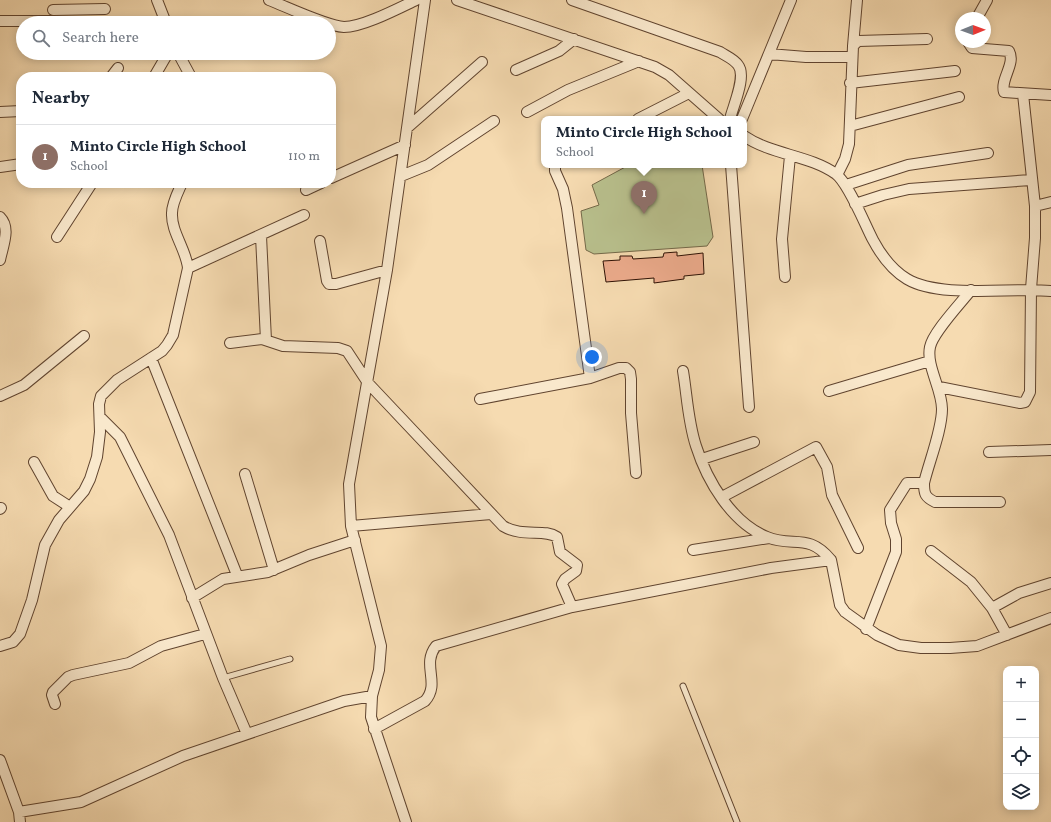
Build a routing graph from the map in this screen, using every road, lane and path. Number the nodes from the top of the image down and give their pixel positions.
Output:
1 (157, 0) edge
2 (269, 0) edge
3 (416, 0) edge
4 (425, 0) edge
5 (457, 0) edge
6 (572, 0) edge
7 (791, 0) edge
8 (857, 0) edge
9 (987, 0) edge
10 (53, 5) edge
11 (105, 9) dead end
12 (980, 12) edge
13 (52, 16) edge
14 (163, 16) edge
15 (312, 16) edge
16 (0, 21) edge
17 (16, 21) edge
18 (336, 25) edge
19 (927, 38) dead end
20 (574, 39) junction
21 (853, 46) junction
22 (972, 48) edge
23 (769, 54) junction
24 (851, 57) junction
25 (164, 60) edge
26 (182, 60) edge
27 (639, 61) junction
28 (482, 62) dead end
29 (118, 68) dead end
30 (516, 70) dead end
31 (956, 71) dead end
32 (115, 72) edge
33 (157, 72) edge
34 (188, 72) edge
35 (850, 83) junction
36 (689, 93) junction
37 (1023, 94) junction
38 (1051, 95) edge
39 (959, 97) dead end
40 (16, 111) edge
41 (0, 112) edge
42 (527, 112) dead end
43 (644, 116) edge
44 (716, 116) edge
45 (731, 116) edge
46 (743, 116) edge
47 (494, 121) dead end
48 (850, 126) junction
49 (407, 128) junction
50 (747, 138) edge
51 (405, 145) junction
52 (988, 153) dead end
53 (790, 156) junction
54 (16, 165) edge
55 (0, 167) edge
56 (554, 168) edge
57 (731, 168) edge
58 (837, 175) junction
59 (336, 176) edge
60 (401, 176) junction
61 (1031, 180) junction
62 (846, 185) junction
63 (89, 188) edge
64 (180, 188) edge
65 (310, 188) edge
66 (306, 190) dead end
67 (1051, 202) edge
68 (855, 204) junction
69 (1035, 206) junction
70 (304, 215) dead end
71 (0, 216) edge
72 (261, 236) junction
73 (57, 237) dead end
74 (320, 241) dead end
75 (0, 260) edge
76 (188, 268) junction
77 (387, 270) junction
78 (785, 277) dead end
79 (1031, 289) junction
80 (971, 290) junction
81 (1051, 291) edge
82 (84, 336) dead end
83 (266, 340) junction
84 (230, 343) dead end
85 (151, 358) junction
86 (930, 361) junction
87 (682, 371) dead end
88 (590, 378) junction
89 (368, 383) junction
90 (939, 387) junction
91 (829, 391) dead end
92 (0, 396) edge
93 (480, 399) dead end
94 (749, 407) dead end
95 (100, 417) junction
96 (754, 442) dead end
97 (1051, 450) edge
98 (989, 452) dead end
99 (702, 459) junction
100 (34, 462) dead end
101 (636, 473) dead end
102 (245, 474) dead end
103 (924, 483) junction
104 (722, 497) junction
105 (1000, 502) dead end
106 (70, 507) junction
107 (491, 514) junction
108 (351, 526) junction
109 (769, 538) junction
110 (355, 540) junction
111 (858, 548) dead end
112 (693, 550) dead end
113 (931, 551) dead end
114 (831, 560) junction
115 (274, 570) junction
116 (237, 576) junction
117 (1051, 583) edge
118 (192, 598) junction
119 (572, 607) junction
120 (992, 608) junction
121 (1051, 618) edge
122 (866, 629) junction
123 (205, 634) junction
124 (1007, 635) junction
125 (0, 646) edge
126 (290, 659) dead end
127 (222, 678) junction
128 (683, 686) dead end
129 (372, 696) junction
130 (55, 704) dead end
131 (374, 729) junction
132 (247, 734) junction
133 (0, 760) edge
134 (19, 817) edge
135 (406, 822) edge
136 (737, 822) edge

1 - 14 street
2 - 15 street
3 - 18 street
4 - 49 street
5 - 20 street
6 - 45 street
7 - 23 street
8 - 21 street
9 - 12 street
10 - 11 street
10 - 13 street
16 - 17 street
19 - 21 street
20 - 27 street
20 - 30 street
21 - 24 street
22 - 37 street
23 - 24 street
23 - 46 street
24 - 35 street
25 - 33 street
26 - 34 street
27 - 36 street
27 - 42 street
28 - 49 street
29 - 32 street
31 - 35 street
35 - 48 street
36 - 43 street
36 - 44 street
37 - 38 street
37 - 61 street
39 - 48 street
40 - 41 street
47 - 60 street
48 - 58 street
49 - 51 street
50 - 53 street
51 - 59 street
51 - 60 street
52 - 62 street
53 - 58 street
53 - 78 street
54 - 55 street
56 - 88 street
57 - 94 street
58 - 62 street
60 - 77 street
61 - 68 street
61 - 69 street
62 - 68 street
63 - 73 street
64 - 76 street
65 - 66 street
67 - 69 street
68 - 80 street
69 - 79 street
70 - 72 street
71 - 75 street
72 - 76 street
72 - 83 street
74 - 77 street
76 - 85 street
77 - 89 street
79 - 80 street
79 - 81 street
79 - 90 street
80 - 86 street
82 - 92 street
83 - 84 street
83 - 89 street
85 - 95 street
85 - 116 street
86 - 90 street
86 - 91 street
87 - 99 street
88 - 93 street
88 - 101 street
89 - 107 street
89 - 108 street
90 - 103 street
95 - 106 street
95 - 118 street
96 - 99 street
97 - 98 street
99 - 104 street
100 - 106 street
102 - 115 street
103 - 105 street
103 - 122 street
104 - 109 street
104 - 111 street
106 - 125 street
107 - 108 street
107 - 119 street
108 - 110 street
109 - 112 street
109 - 114 street
110 - 115 street
110 - 129 street
113 - 120 street
114 - 119 street
114 - 122 street
115 - 116 street
116 - 118 street
117 - 120 street
118 - 123 street
119 - 131 street
120 - 124 street
121 - 124 street
122 - 124 street
123 - 127 street
123 - 130 street
126 - 127 lane
127 - 132 street
128 - 136 lane
129 - 131 street
129 - 132 street
131 - 135 street
132 - 134 street
133 - 134 street

